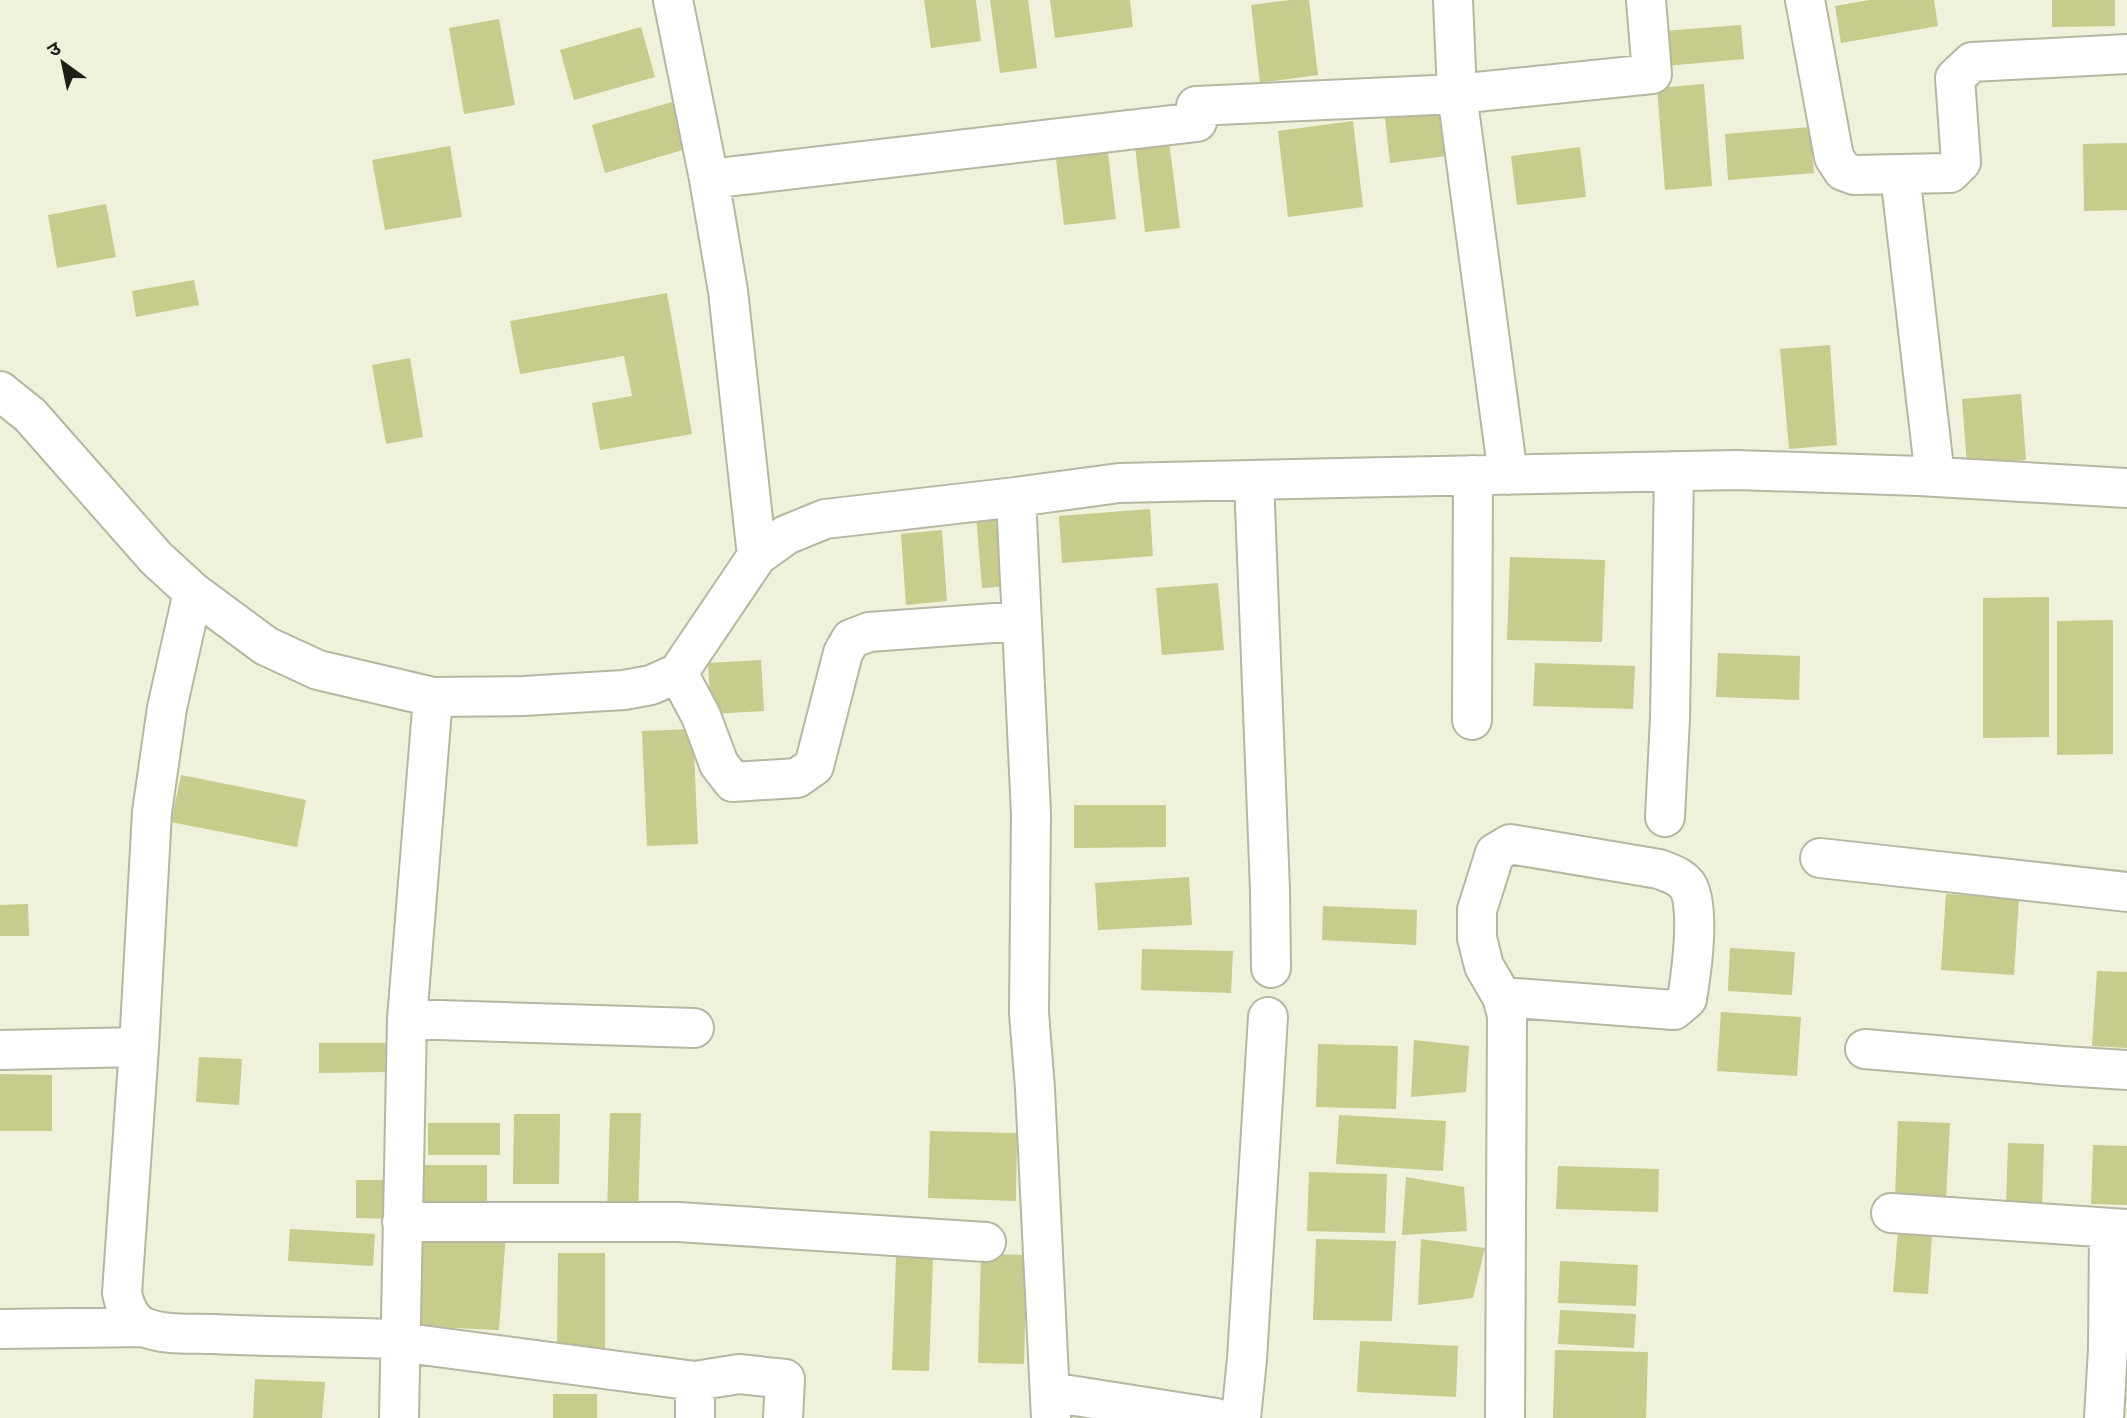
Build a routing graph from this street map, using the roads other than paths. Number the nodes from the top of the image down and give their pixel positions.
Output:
1 (673, 0) edge
2 (1453, 0) edge
3 (1646, 0) edge
4 (1805, 0) edge
5 (2127, 54) edge
6 (1457, 94) junction
7 (1900, 174) junction
8 (709, 179) junction
9 (0, 391) edge
10 (1674, 471) junction
11 (1490, 475) junction
12 (1935, 477) junction
13 (1254, 480) junction
14 (2127, 488) edge
15 (1016, 497) junction
16 (757, 556) junction
17 (193, 592) junction
18 (1022, 621) junction
19 (678, 673) junction
20 (433, 697) junction
21 (1472, 720) dead end
22 (1665, 817) dead end
23 (1820, 858) dead end
24 (2127, 892) edge
25 (1270, 968) dead end
26 (1502, 997) junction
27 (1268, 1017) dead end
28 (407, 1019) junction
29 (694, 1028) dead end
30 (139, 1047) junction
31 (1865, 1049) dead end
32 (0, 1050) edge
33 (2127, 1069) edge
34 (1891, 1213) dead end
35 (402, 1222) junction
36 (2118, 1229) edge
37 (986, 1242) dead end
38 (144, 1327) junction
39 (0, 1329) edge
40 (400, 1339) junction
41 (695, 1399) edge
42 (1050, 1405) edge
43 (399, 1418) edge
44 (783, 1418) edge
45 (1216, 1418) edge
46 (1241, 1418) edge
47 (1505, 1418) edge
48 (2104, 1418) edge

1 - 8 street
2 - 6 street
3 - 6 street
4 - 7 street
5 - 7 street
6 - 8 street
6 - 11 street
7 - 12 street
8 - 16 street
9 - 17 street
10 - 11 street
10 - 12 street
10 - 22 street
11 - 13 street
11 - 21 street
12 - 14 street
13 - 15 street
13 - 25 street
15 - 16 street
15 - 18 street
16 - 19 street
17 - 20 street
17 - 30 street
18 - 19 street
18 - 42 street
19 - 20 street
20 - 28 street
23 - 24 street
26 - 26 street
26 - 47 street
27 - 46 street
28 - 29 street
28 - 35 street
30 - 32 street
30 - 38 street
31 - 33 street
34 - 36 street
35 - 37 street
35 - 40 street
36 - 48 street
38 - 39 street
38 - 40 street
40 - 41 street
40 - 43 street
41 - 44 street
42 - 45 street

